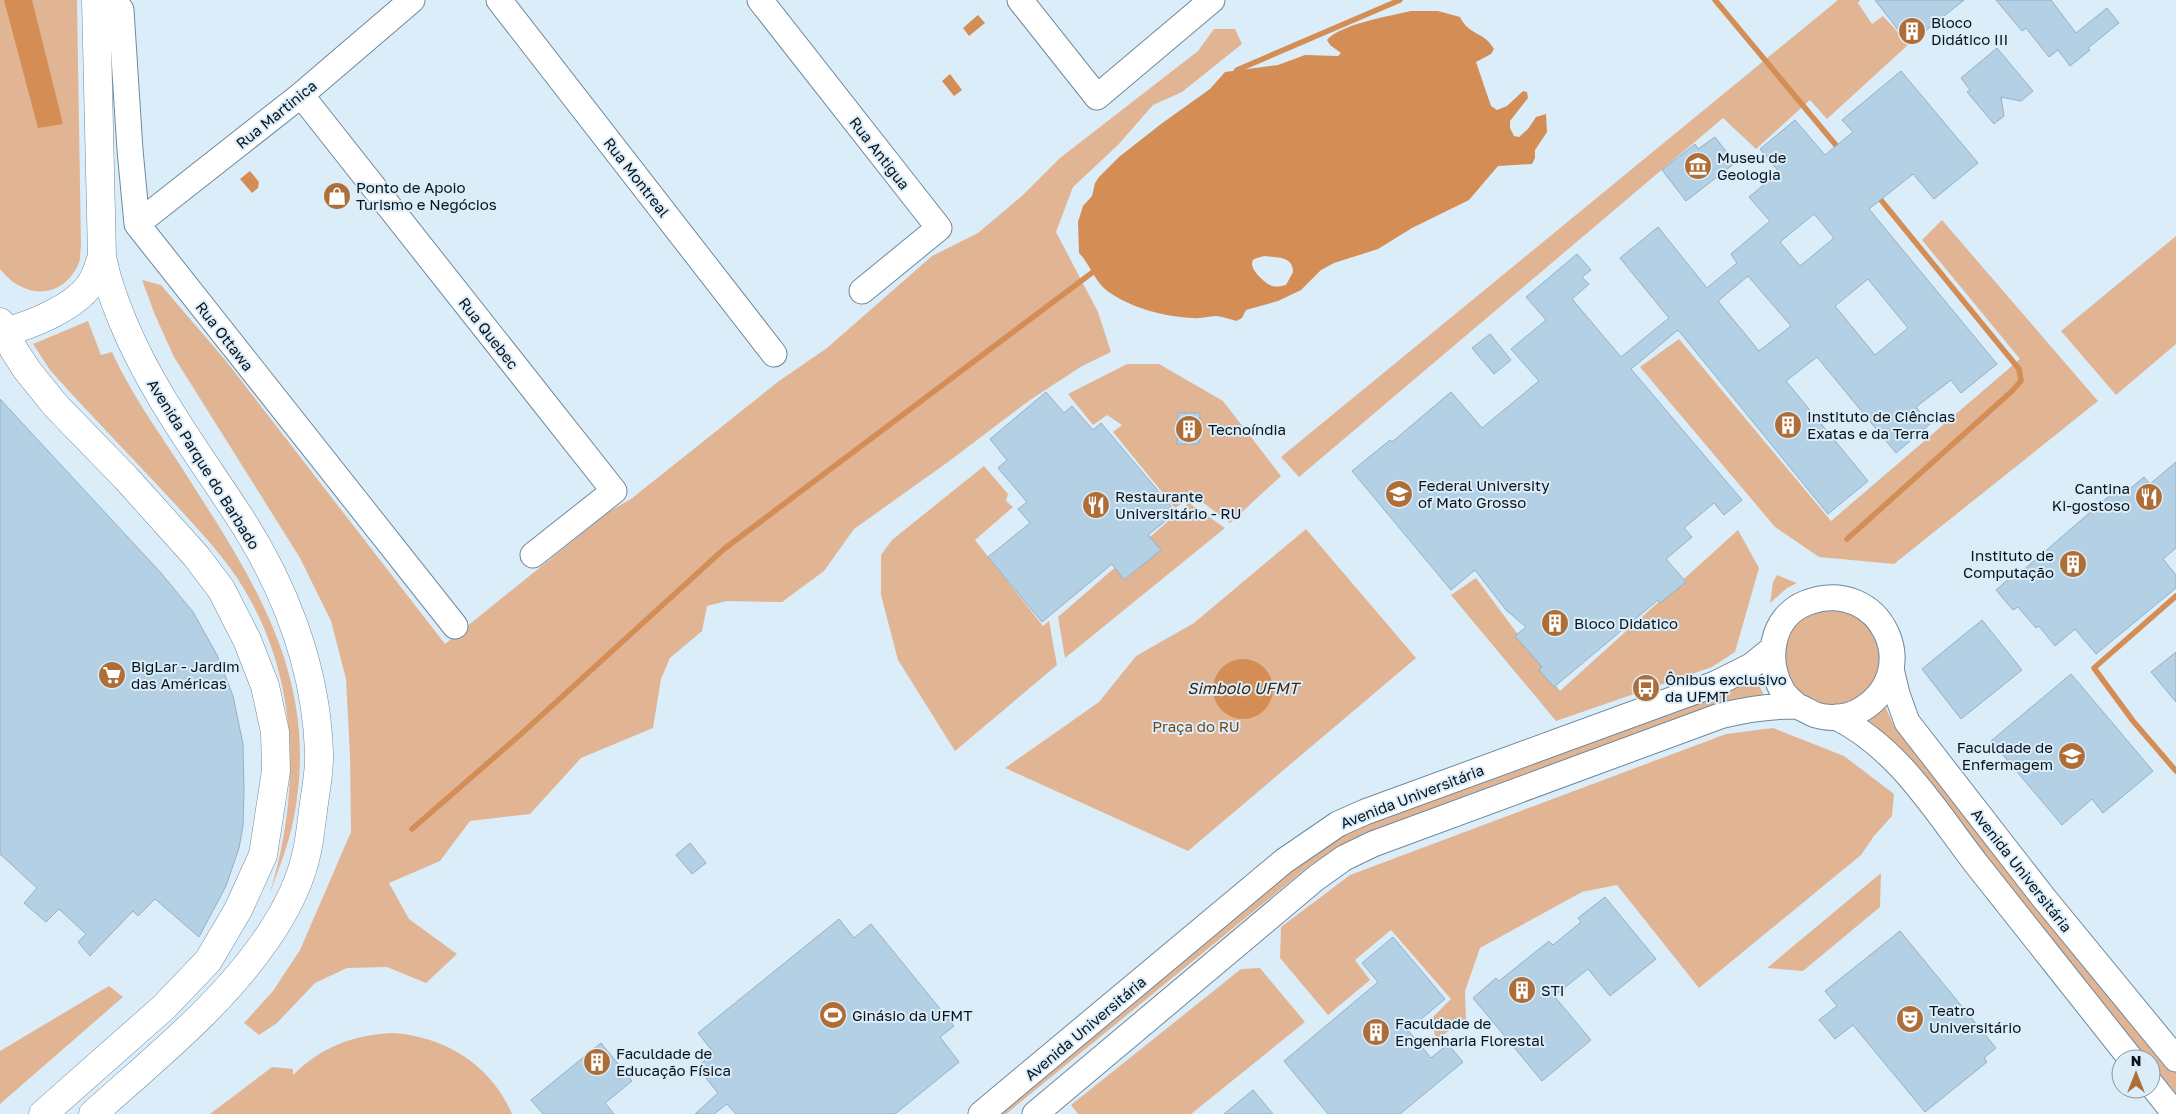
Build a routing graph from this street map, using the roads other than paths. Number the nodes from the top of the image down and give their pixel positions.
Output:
1 (96, 0) edge
2 (114, 0) edge
3 (412, 0) edge
4 (499, 0) edge
5 (760, 0) edge
6 (1020, 0) edge
7 (1212, 0) edge
8 (301, 95) junction
9 (137, 224) junction
10 (102, 256) junction
11 (862, 291) dead end
12 (1, 329) edge
13 (774, 354) dead end
14 (533, 555) dead end
15 (455, 626) dead end
16 (1771, 650) junction
17 (1891, 668) junction
18 (1798, 706) junction
19 (1836, 717) junction
20 (2123, 1049) edge
21 (2176, 1059) edge
22 (2161, 1096) edge
23 (43, 1114) edge
24 (93, 1114) edge
25 (981, 1114) edge
26 (1035, 1114) edge
27 (2175, 1114) edge

1 - 10 main road, Avenida Parque do Barbado
2 - 9 street
3 - 8 street, Rua Martinica
4 - 13 street, Rua Montreal
5 - 11 street, Rua Antigua
6 - 7 street
8 - 9 street, Rua Martinica
8 - 14 street, Rua Quebec
9 - 15 street, Rua Ottawa
10 - 12 main road
10 - 24 main road, Avenida Parque do Barbado
12 - 23 main road
16 - 17 street, Avenida Universitária
16 - 18 street, Avenida Universitária
16 - 25 street, Avenida Universitária
17 - 19 street, Avenida Universitária
17 - 21 street, Avenida Universitária
18 - 19 street, Avenida Universitária
18 - 26 street, Avenida Universitária
19 - 20 street, Avenida Universitária
22 - 27 street

